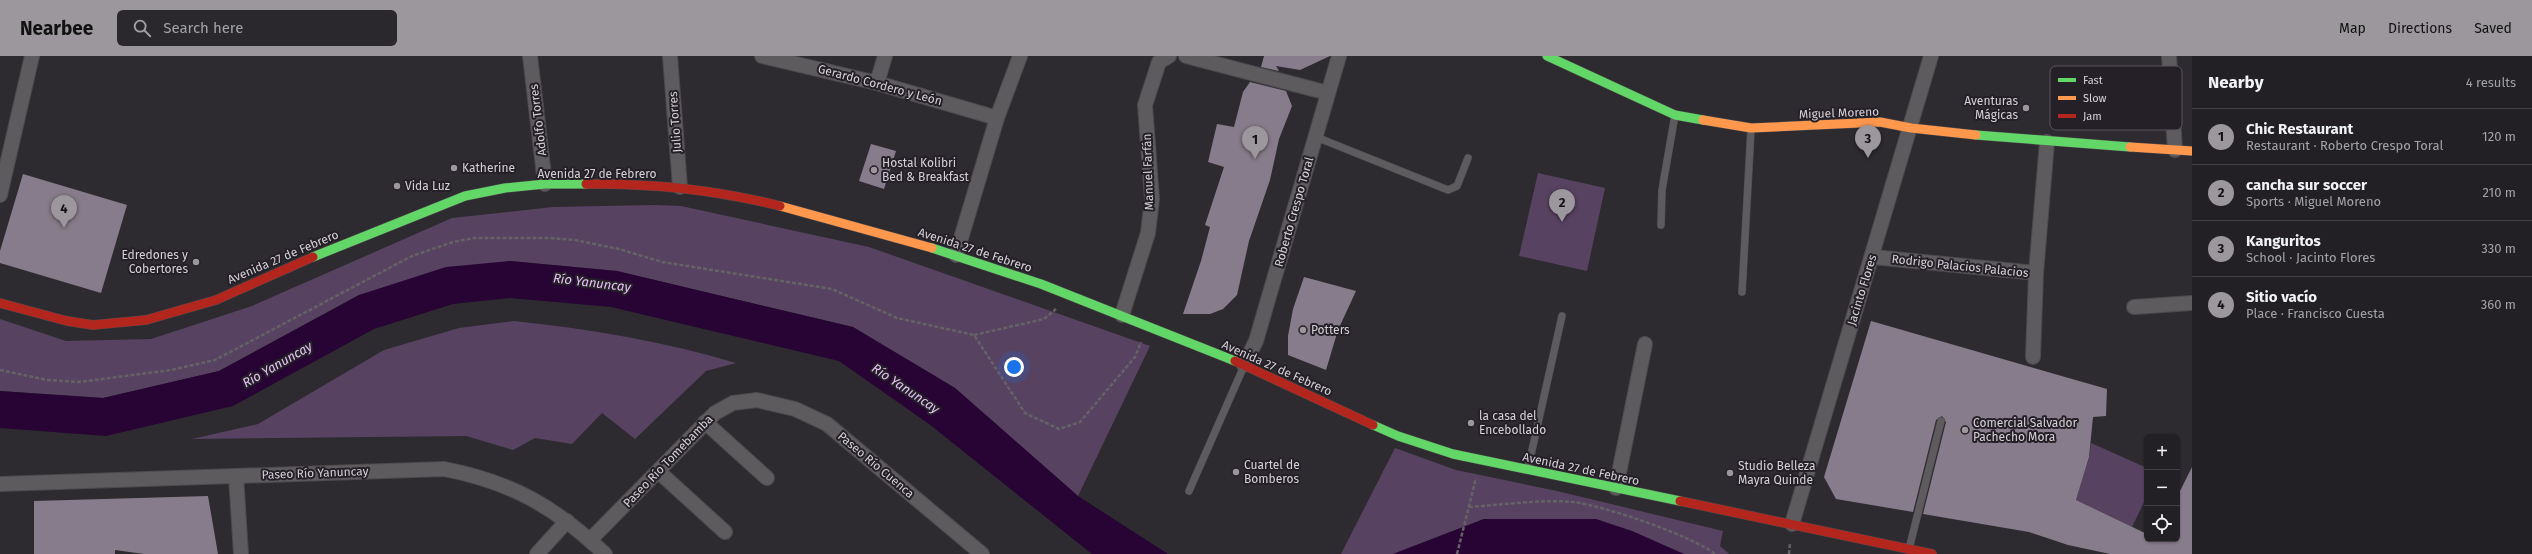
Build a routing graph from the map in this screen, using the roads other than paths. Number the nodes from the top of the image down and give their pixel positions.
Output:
1 (32, 56) edge
2 (530, 56) edge
3 (670, 56) edge
4 (762, 56) edge
5 (885, 56) edge
6 (1020, 56) edge
7 (1169, 56) edge
8 (1186, 56) edge
9 (1340, 56) edge
10 (1547, 56) edge
11 (1931, 56) edge
12 (2169, 56) edge
13 (1564, 61) edge
14 (2170, 66) edge
15 (877, 83) junction
16 (1328, 93) junction
17 (1675, 115) junction
18 (997, 118) junction
19 (1751, 128) junction
20 (1911, 128) junction
21 (2173, 130) edge
22 (1316, 137) junction
23 (2047, 142) junction
24 (2174, 150) junction
25 (2192, 151) edge
26 (1468, 158) dead end
27 (545, 184) junction
28 (680, 187) junction
29 (0, 195) edge
30 (1661, 224) dead end
31 (956, 255) junction
32 (1873, 257) junction
33 (2036, 273) junction
34 (1742, 292) dead end
35 (0, 303) edge
36 (2192, 303) edge
37 (2134, 306) dead end
38 (1122, 315) junction
39 (1562, 316) dead end
40 (1645, 344) dead end
41 (2033, 357) dead end
42 (1244, 365) junction
43 (757, 400) joint
44 (1941, 420) dead end
45 (705, 422) junction
46 (1527, 470) junction
47 (659, 472) junction
48 (236, 476) junction
49 (767, 478) dead end
50 (0, 484) edge
51 (1616, 488) junction
52 (1189, 491) dead end
53 (567, 521) junction
54 (1792, 524) junction
55 (725, 532) dead end
56 (590, 540) junction
57 (1909, 549) junction
58 (241, 554) edge
59 (537, 554) edge
60 (605, 554) edge
61 (982, 554) edge
62 (1932, 554) edge

1 - 29 street
2 - 27 street, Adolfo Torres
3 - 28 street, Julio Torres
4 - 15 street, Gerardo Cordero y León
5 - 15 street
6 - 18 street
7 - 38 street, Manuel Farfán
8 - 16 street
9 - 16 street, Roberto Crespo Toral
10 - 13 street, Miguel Moreno
11 - 20 street, Jacinto Flores
12 - 14 street
13 - 17 street, Miguel Moreno
15 - 18 street, Gerardo Cordero y León
16 - 22 street, Roberto Crespo Toral
17 - 19 street, Miguel Moreno
17 - 30 lane
18 - 31 street
19 - 20 street, Miguel Moreno
19 - 34 lane
20 - 23 street, Miguel Moreno
20 - 32 street, Jacinto Flores
21 - 24 street
22 - 26 lane
22 - 42 street, Roberto Crespo Toral
23 - 24 street, Miguel Moreno
23 - 33 street, Rodrigo Palacios Palacios
24 - 25 street, Miguel Moreno
27 - 28 street, Avenida 27 de Febrero
27 - 35 street, Avenida 27 de Febrero
28 - 31 street, Avenida 27 de Febrero
31 - 38 street, Avenida 27 de Febrero
32 - 33 street, Rodrigo Palacios Palacios
32 - 54 street, Jacinto Flores
33 - 41 street
36 - 37 street
38 - 42 street, Avenida 27 de Febrero
39 - 46 lane
40 - 51 street
42 - 46 street, Avenida 27 de Febrero
42 - 52 lane
43 - 45 street, Paseo Río Tomebamba
43 - 61 street, Paseo Río Cuenca
44 - 57 lane
45 - 47 street, Paseo Río Tomebamba
45 - 49 street
46 - 51 street, Avenida 27 de Febrero
47 - 55 street
47 - 56 street, Paseo Río Tomebamba
48 - 50 street, Paseo Río Yanuncay
48 - 53 street, Paseo Río Yanuncay
48 - 58 street
51 - 54 street, Avenida 27 de Febrero
53 - 56 street, Paseo Río Yanuncay
53 - 59 street
54 - 57 street, Avenida 27 de Febrero
56 - 60 street, Paseo Río Yanuncay
57 - 62 street, Avenida 27 de Febrero

